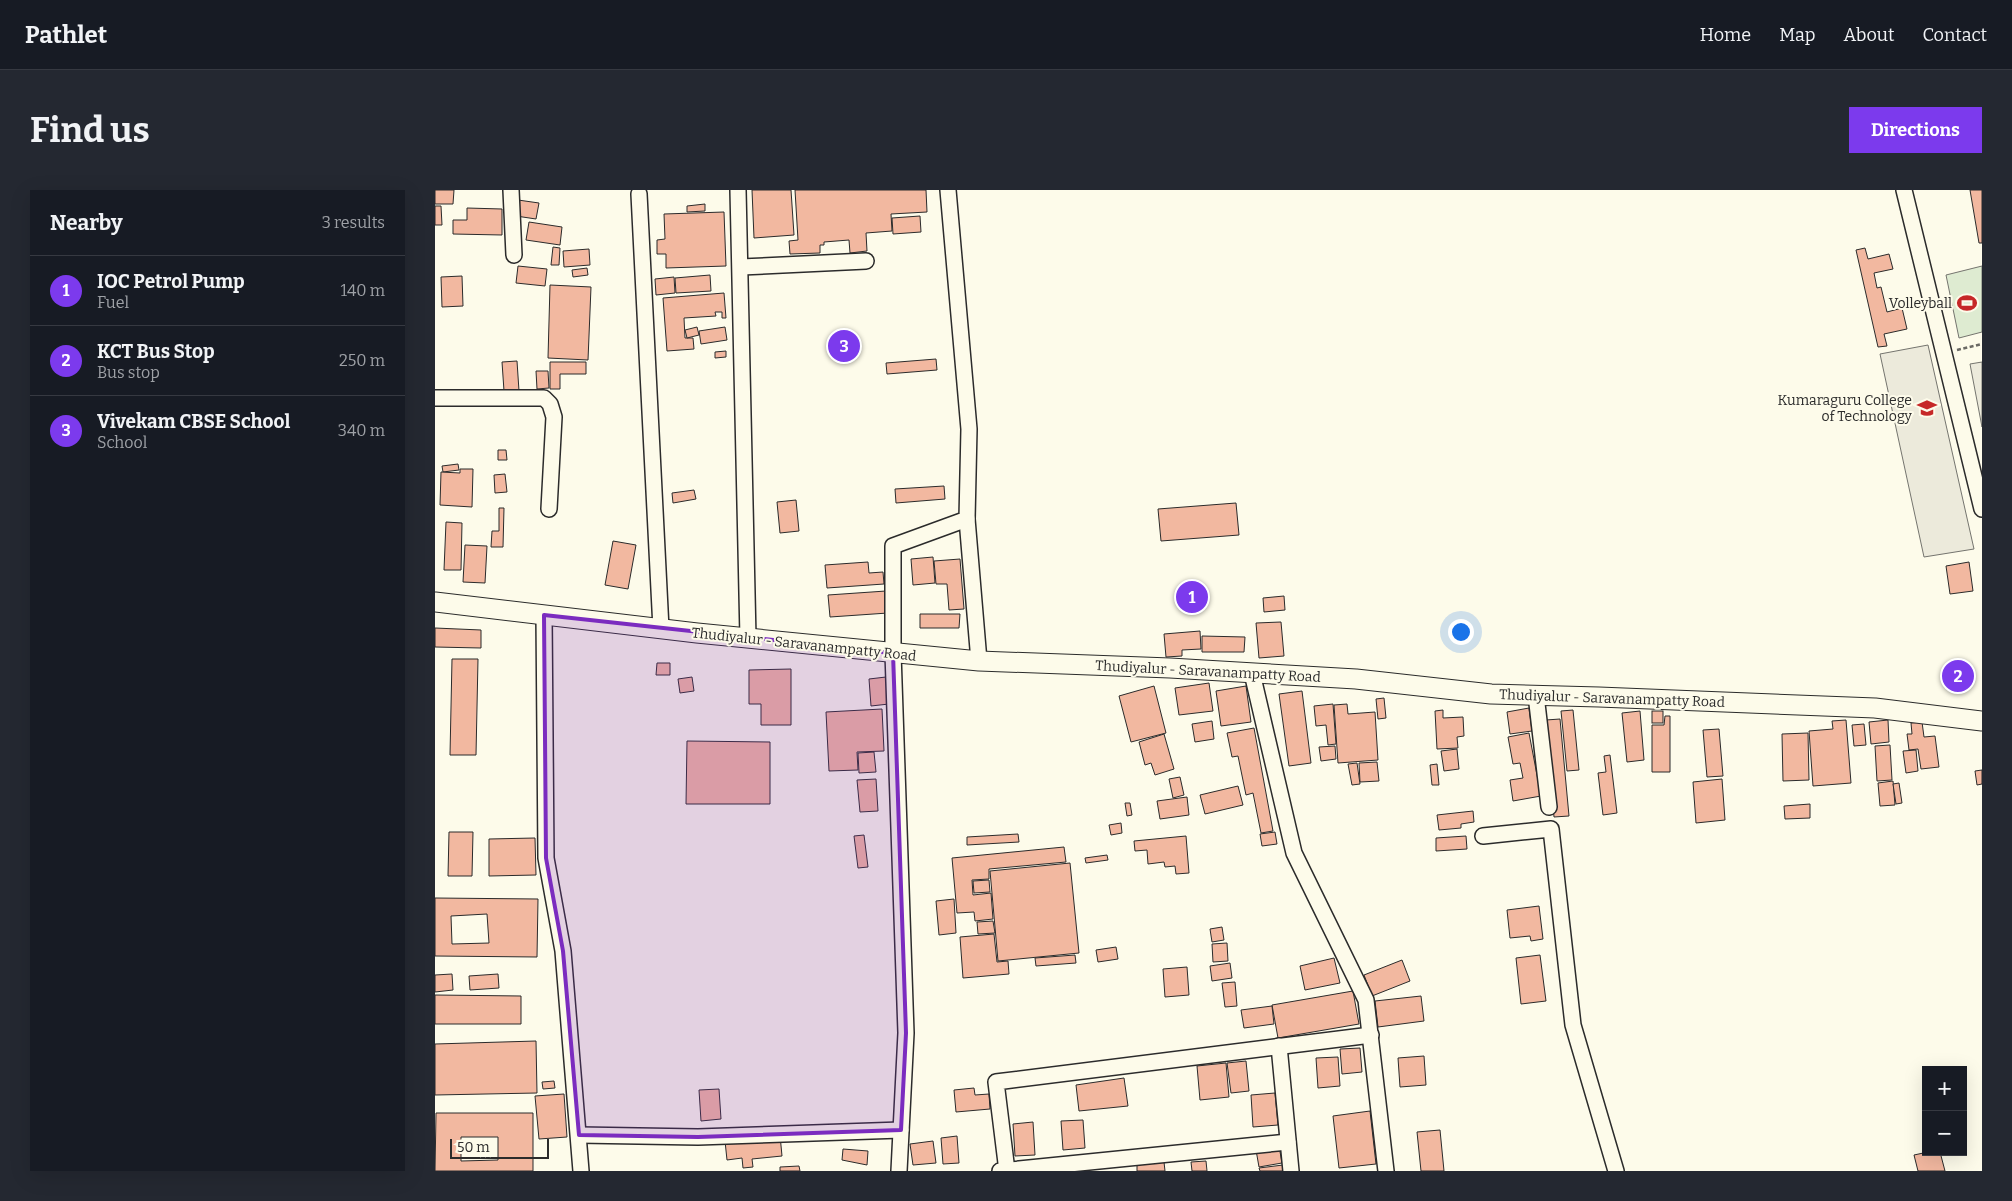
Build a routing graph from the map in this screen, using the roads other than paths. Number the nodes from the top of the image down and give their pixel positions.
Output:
1 (511, 190) edge
2 (738, 190) edge
3 (947, 190) edge
4 (1903, 190) edge
5 (639, 194) dead end
6 (514, 255) dead end
7 (866, 261) dead end
8 (741, 267) junction
9 (435, 398) edge
10 (549, 509) dead end
11 (1982, 509) edge
12 (967, 519) junction
13 (435, 602) edge
14 (544, 615) junction
15 (661, 629) junction
16 (748, 638) junction
17 (893, 652) junction
18 (979, 661) junction
19 (1252, 673) junction
20 (1536, 695) junction
21 (1982, 721) edge
22 (1549, 807) dead end
23 (1483, 836) dead end
24 (1371, 1035) junction
25 (1279, 1046) junction
26 (901, 1130) junction
27 (579, 1135) junction
28 (1288, 1142) junction
29 (581, 1171) edge
30 (899, 1171) edge
31 (1000, 1171) edge
32 (1007, 1171) edge
33 (1291, 1171) edge
34 (1386, 1171) edge
35 (1616, 1171) edge

1 - 6 street
2 - 8 street
3 - 12 street
4 - 11 street
5 - 15 street
7 - 8 street
8 - 16 street
9 - 10 street
12 - 17 street
12 - 18 street
13 - 14 main road, Thudiyalur - Saravanampatty Road
14 - 15 main road, Thudiyalur - Saravanampatty Road
14 - 27 street
15 - 16 main road, Thudiyalur - Saravanampatty Road
16 - 17 main road, Thudiyalur - Saravanampatty Road
17 - 18 main road, Thudiyalur - Saravanampatty Road
17 - 26 street
18 - 19 main road, Thudiyalur - Saravanampatty Road
19 - 20 main road, Thudiyalur - Saravanampatty Road
19 - 24 street
20 - 21 main road, Thudiyalur - Saravanampatty Road
20 - 22 street
23 - 35 street
24 - 25 street
24 - 34 street
25 - 28 street
25 - 32 street
26 - 27 street
26 - 30 street
27 - 29 street
28 - 32 street
28 - 33 street
31 - 32 street

